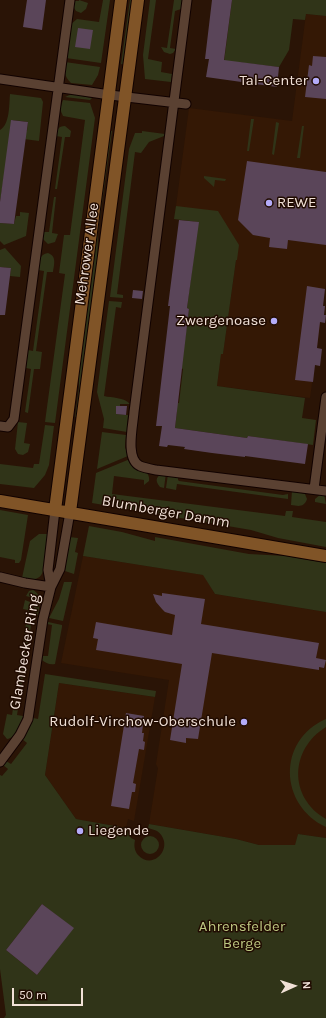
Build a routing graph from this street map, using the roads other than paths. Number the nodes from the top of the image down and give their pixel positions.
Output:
1 (70, 0) edge
2 (121, 0) edge
3 (138, 0) edge
4 (187, 0) edge
5 (0, 78) edge
6 (57, 87) junction
7 (110, 95) junction
8 (125, 97) junction
9 (174, 103) junction
10 (186, 104) dead end
11 (326, 397) edge
12 (4, 426) edge
13 (314, 489) junction
14 (326, 491) edge
15 (0, 501) edge
16 (55, 510) junction
17 (70, 512) junction
18 (326, 556) edge
19 (0, 577) edge
20 (51, 587) junction
21 (0, 762) edge

1 - 6 street
2 - 7 main road, Mehrower Allee
3 - 8 main road, Mehrower Allee
4 - 9 street
5 - 6 street
6 - 7 street
6 - 12 street
7 - 8 street
7 - 16 main road, Mehrower Allee
8 - 9 street
8 - 17 main road, Mehrower Allee
9 - 10 street
9 - 13 street
11 - 13 street
13 - 14 street
15 - 16 main road, Blumberger Damm
16 - 17 main road, Blumberger Damm
16 - 20 street, Glambecker Ring
17 - 18 main road, Blumberger Damm
17 - 20 street, Glambecker Ring
19 - 20 street
20 - 21 street, Glambecker Ring

